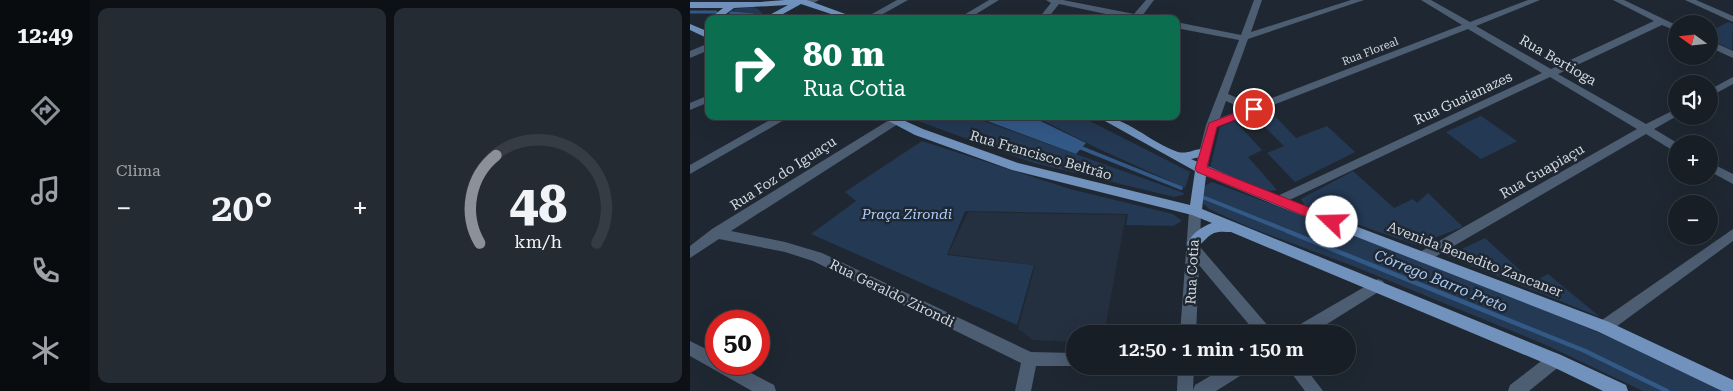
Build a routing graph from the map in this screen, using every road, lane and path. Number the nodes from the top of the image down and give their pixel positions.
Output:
1 (904, 0) edge
2 (995, 0) edge
3 (1150, 0) edge
4 (1258, 0) edge
5 (1360, 0) edge
6 (1426, 0) edge
7 (1536, 0) edge
8 (1617, 0) edge
9 (1689, 0) edge
10 (1054, 1) edge
11 (734, 2) edge
12 (808, 2) edge
13 (690, 5) edge
14 (760, 5) junction
15 (719, 15) edge
16 (771, 15) edge
17 (779, 15) edge
18 (782, 15) edge
19 (845, 15) edge
20 (875, 15) edge
21 (968, 15) edge
22 (1045, 15) edge
23 (1123, 15) edge
24 (1140, 15) edge
25 (1733, 19) edge
26 (1662, 21) junction
27 (1668, 24) edge
28 (1180, 26) edge
29 (1470, 26) junction
30 (1243, 38) junction
31 (705, 48) edge
32 (1718, 48) edge
33 (690, 54) edge
34 (1733, 55) edge
35 (1551, 74) junction
36 (1733, 80) edge
37 (1718, 89) edge
38 (1223, 96) junction
39 (705, 100) edge
40 (690, 107) edge
41 (1254, 109) junction
42 (1668, 116) edge
43 (779, 120) edge
44 (887, 120) edge
45 (891, 120) edge
46 (1109, 120) edge
47 (1212, 126) junction
48 (1645, 128) junction
49 (1668, 142) edge
50 (1205, 152) junction
51 (1179, 157) junction
52 (1201, 169) junction
53 (690, 170) edge
54 (1718, 171) edge
55 (1733, 180) edge
56 (1276, 201) junction
57 (1195, 211) junction
58 (1235, 228) junction
59 (717, 233) junction
60 (1733, 234) edge
61 (1194, 247) junction
62 (690, 253) edge
63 (1423, 256) junction
64 (1378, 285) junction
65 (1189, 325) edge
66 (1259, 325) edge
67 (1312, 325) edge
68 (1604, 327) junction
69 (690, 348) edge
70 (705, 356) edge
71 (1030, 359) junction
72 (1066, 360) edge
73 (1555, 360) junction
74 (739, 375) edge
75 (1186, 375) edge
76 (1227, 375) edge
77 (1302, 375) edge
78 (1733, 388) edge
79 (768, 391) edge
80 (1023, 391) edge
81 (1185, 391) edge
82 (1201, 391) edge
83 (1315, 391) edge
84 (1516, 391) edge
85 (1620, 391) edge

1 - 20 street
2 - 21 street
3 - 24 street
4 - 30 street
5 - 30 street
6 - 29 street, Rua Bertioga
7 - 29 street, Rua Floreal
8 - 26 street
9 - 25 street
10 - 22 street
10 - 23 street
11 - 13 main road
11 - 14 main road
11 - 15 main road
12 - 14 main road
12 - 17 main road
12 - 18 main road
12 - 19 main road
14 - 16 main road
26 - 27 street
26 - 35 street, Rua Guaianazes
28 - 30 street
29 - 35 street, Rua Bertioga
29 - 41 street, Rua Floreal
30 - 38 street
31 - 33 street
32 - 34 street
35 - 48 street, Rua Bertioga
35 - 56 street, Rua Guaianazes
36 - 37 street
38 - 41 street
38 - 47 street
39 - 40 street
41 - 47 street, Rua Floreal
42 - 48 street, Rua Guapiaçu
43 - 53 street
44 - 59 street, Rua Foz do Iguaçu
45 - 57 main road, Rua Francisco Beltrão
46 - 51 main road, Avenida Benedito Zancaner
47 - 50 street
48 - 49 street, Rua Bertioga
48 - 63 street, Rua Guapiaçu
50 - 51 main road
50 - 52 street
51 - 52 main road, Avenida Benedito Zancaner
52 - 56 main road, Avenida Benedito Zancaner
52 - 57 main road
54 - 55 street
56 - 63 main road, Avenida Benedito Zancaner
57 - 58 main road
57 - 61 street, Rua Cotia
58 - 61 main road
58 - 64 main road
59 - 62 street, Rua Foz do Iguaçu
59 - 71 street, Rua Geraldo Zirondi
60 - 68 street
61 - 65 street, Rua Cotia
61 - 66 street
63 - 68 main road, Avenida Benedito Zancaner
64 - 67 street
64 - 73 main road
68 - 78 main road, Avenida Benedito Zancaner
69 - 70 street
71 - 72 street
71 - 80 street
73 - 84 street
73 - 85 main road
74 - 79 street
75 - 81 street
76 - 82 street
77 - 83 street

